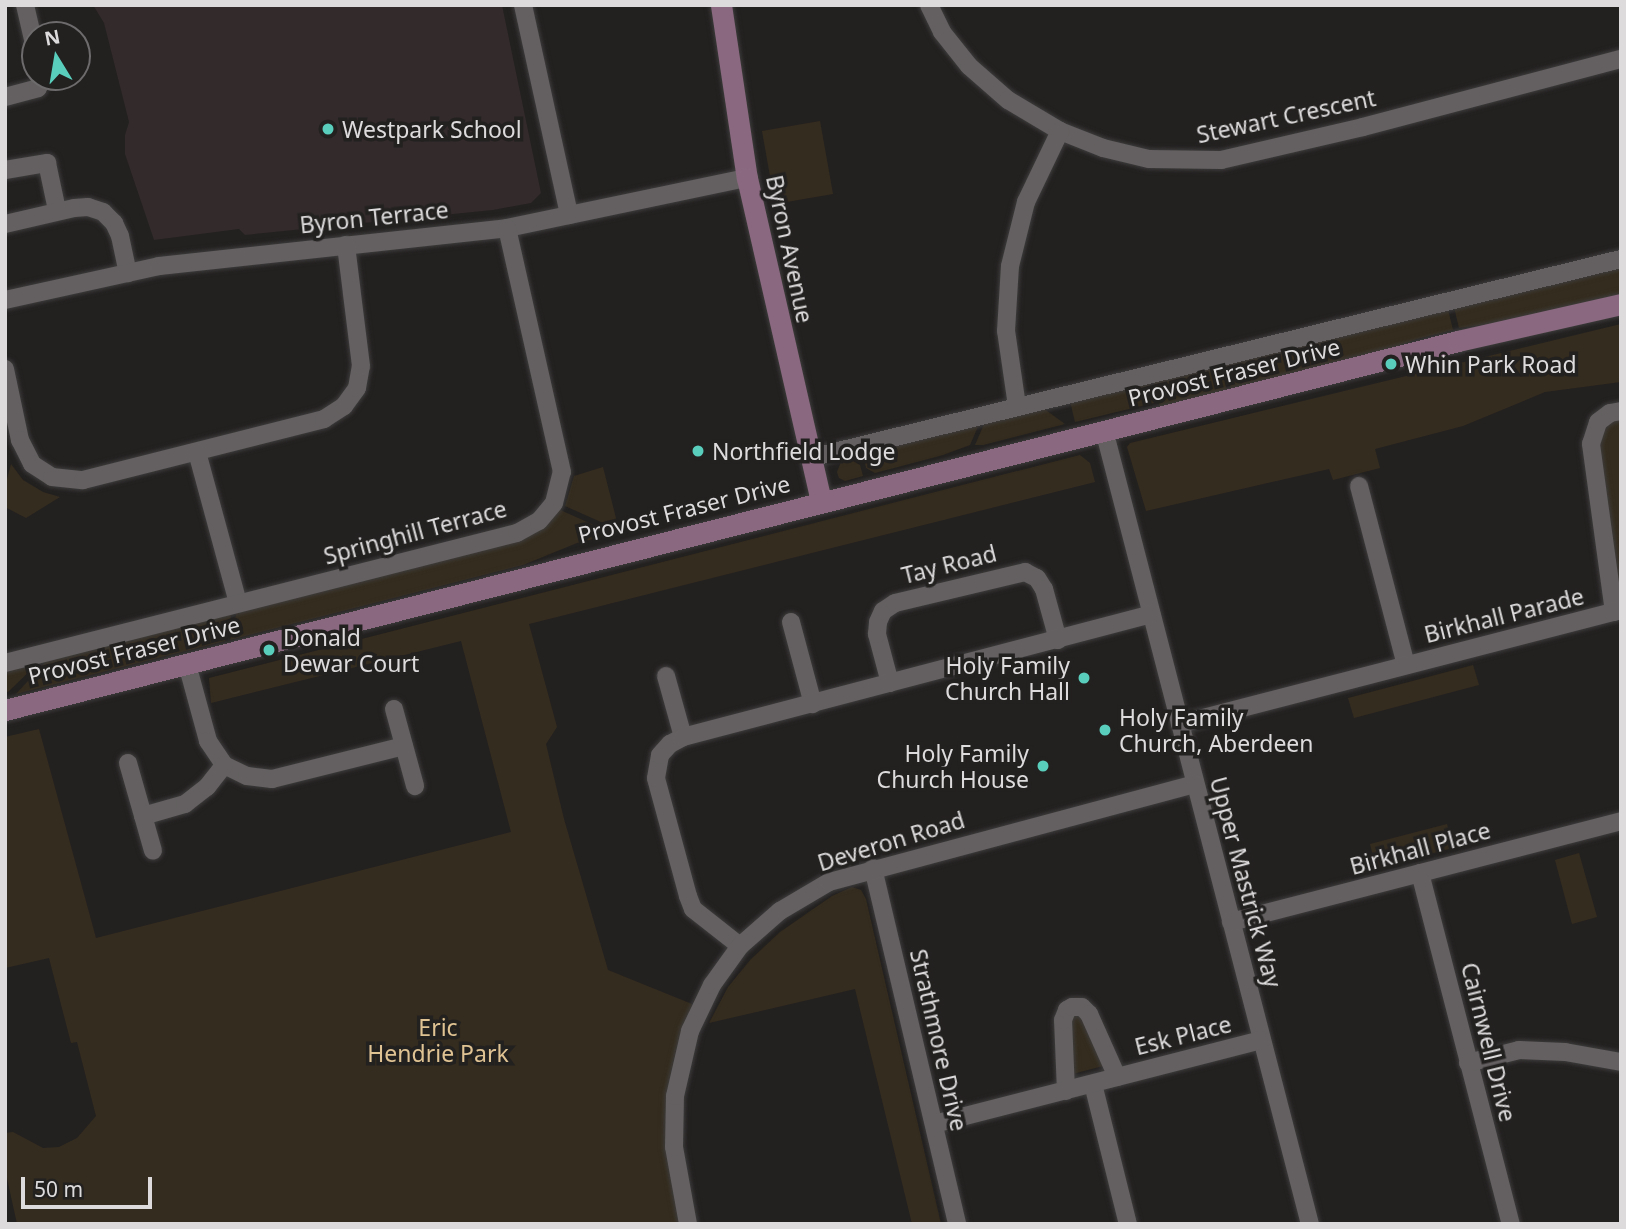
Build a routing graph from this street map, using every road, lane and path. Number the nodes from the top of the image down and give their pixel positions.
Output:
1 (523, 5) edge
2 (721, 5) edge
3 (929, 5) edge
4 (1621, 59) edge
5 (27, 91) edge
6 (5, 97) edge
7 (1060, 131) junction
8 (5, 170) edge
9 (747, 178) junction
10 (57, 210) junction
11 (569, 215) junction
12 (5, 224) edge
13 (507, 228) junction
14 (346, 245) junction
15 (1621, 260) edge
16 (128, 273) junction
17 (5, 300) edge
18 (1621, 304) edge
19 (5, 369) edge
20 (1017, 406) junction
21 (1621, 411) edge
22 (1104, 430) junction
23 (197, 452) junction
24 (810, 458) junction
25 (1359, 486) dead end
26 (821, 502) junction
27 (238, 603) junction
28 (1617, 611) edge
29 (1151, 614) junction
30 (791, 622) dead end
31 (1058, 640) junction
32 (5, 663) edge
33 (187, 664) junction
34 (1406, 665) junction
35 (666, 676) dead end
36 (890, 684) junction
37 (813, 704) junction
38 (394, 709) dead end
39 (5, 710) edge
40 (1180, 724) junction
41 (683, 737) junction
42 (404, 746) junction
43 (128, 763) dead end
44 (223, 765) junction
45 (1195, 784) junction
46 (415, 786) dead end
47 (143, 816) junction
48 (1621, 821) edge
49 (153, 851) dead end
50 (873, 868) junction
51 (1420, 873) junction
52 (1231, 922) junction
53 (740, 946) junction
54 (1261, 1040) junction
55 (1621, 1062) edge
56 (1468, 1063) junction
57 (1117, 1077) junction
58 (1093, 1084) junction
59 (1066, 1091) junction
60 (933, 1124) junction
61 (688, 1224) edge
62 (957, 1224) edge
63 (1128, 1224) edge
64 (1310, 1224) edge
65 (1511, 1224) edge

1 - 11 street
2 - 9 street, Byron Avenue
3 - 7 street, Stewart Crescent
4 - 7 street, Stewart Crescent
5 - 6 street
7 - 20 street
8 - 10 street
9 - 11 street, Byron Terrace
9 - 24 street, Byron Avenue
10 - 12 street
10 - 16 street
11 - 13 street, Byron Terrace
13 - 14 street, Byron Terrace
13 - 27 street, Springhill Terrace
14 - 16 street, Byron Terrace
14 - 23 street
15 - 20 street, Provost Fraser Drive
16 - 17 street, Byron Terrace
18 - 22 street, Provost Fraser Drive
19 - 23 street
20 - 24 street, Provost Fraser Drive
21 - 28 street, Birkhall Parade
22 - 26 street, Provost Fraser Drive
22 - 29 street, Upper Mastrick Way
23 - 27 street
24 - 26 street, Byron Avenue
25 - 34 street, Birkhall Parade
26 - 33 street, Provost Fraser Drive
27 - 32 street, Springhill Terrace
28 - 34 street, Birkhall Parade
29 - 31 street
29 - 40 street, Upper Mastrick Way
30 - 37 street
31 - 36 street
31 - 36 street, Tay Road
33 - 39 street, Provost Fraser Drive
33 - 44 street
34 - 40 street, Birkhall Parade
35 - 41 street
36 - 37 street
37 - 41 street
38 - 42 street
40 - 45 street, Upper Mastrick Way
41 - 53 street
42 - 44 street
42 - 46 street
43 - 47 street
44 - 47 street
45 - 50 street, Deveron Road
45 - 52 street, Upper Mastrick Way
47 - 49 street
48 - 51 street, Birkhall Place
50 - 53 street, Deveron Road
50 - 60 street, Strathmore Drive
51 - 52 street, Birkhall Place
51 - 56 street, Cairnwell Drive
52 - 54 street, Upper Mastrick Way
53 - 61 street, Deveron Road
54 - 57 street, Esk Place
54 - 64 street, Upper Mastrick Way
55 - 56 street
56 - 65 street, Cairnwell Drive
57 - 58 street, Esk Place
57 - 59 street, Esk Place
58 - 59 street, Esk Place
58 - 63 street
59 - 60 street, Esk Place
60 - 62 street, Strathmore Drive

